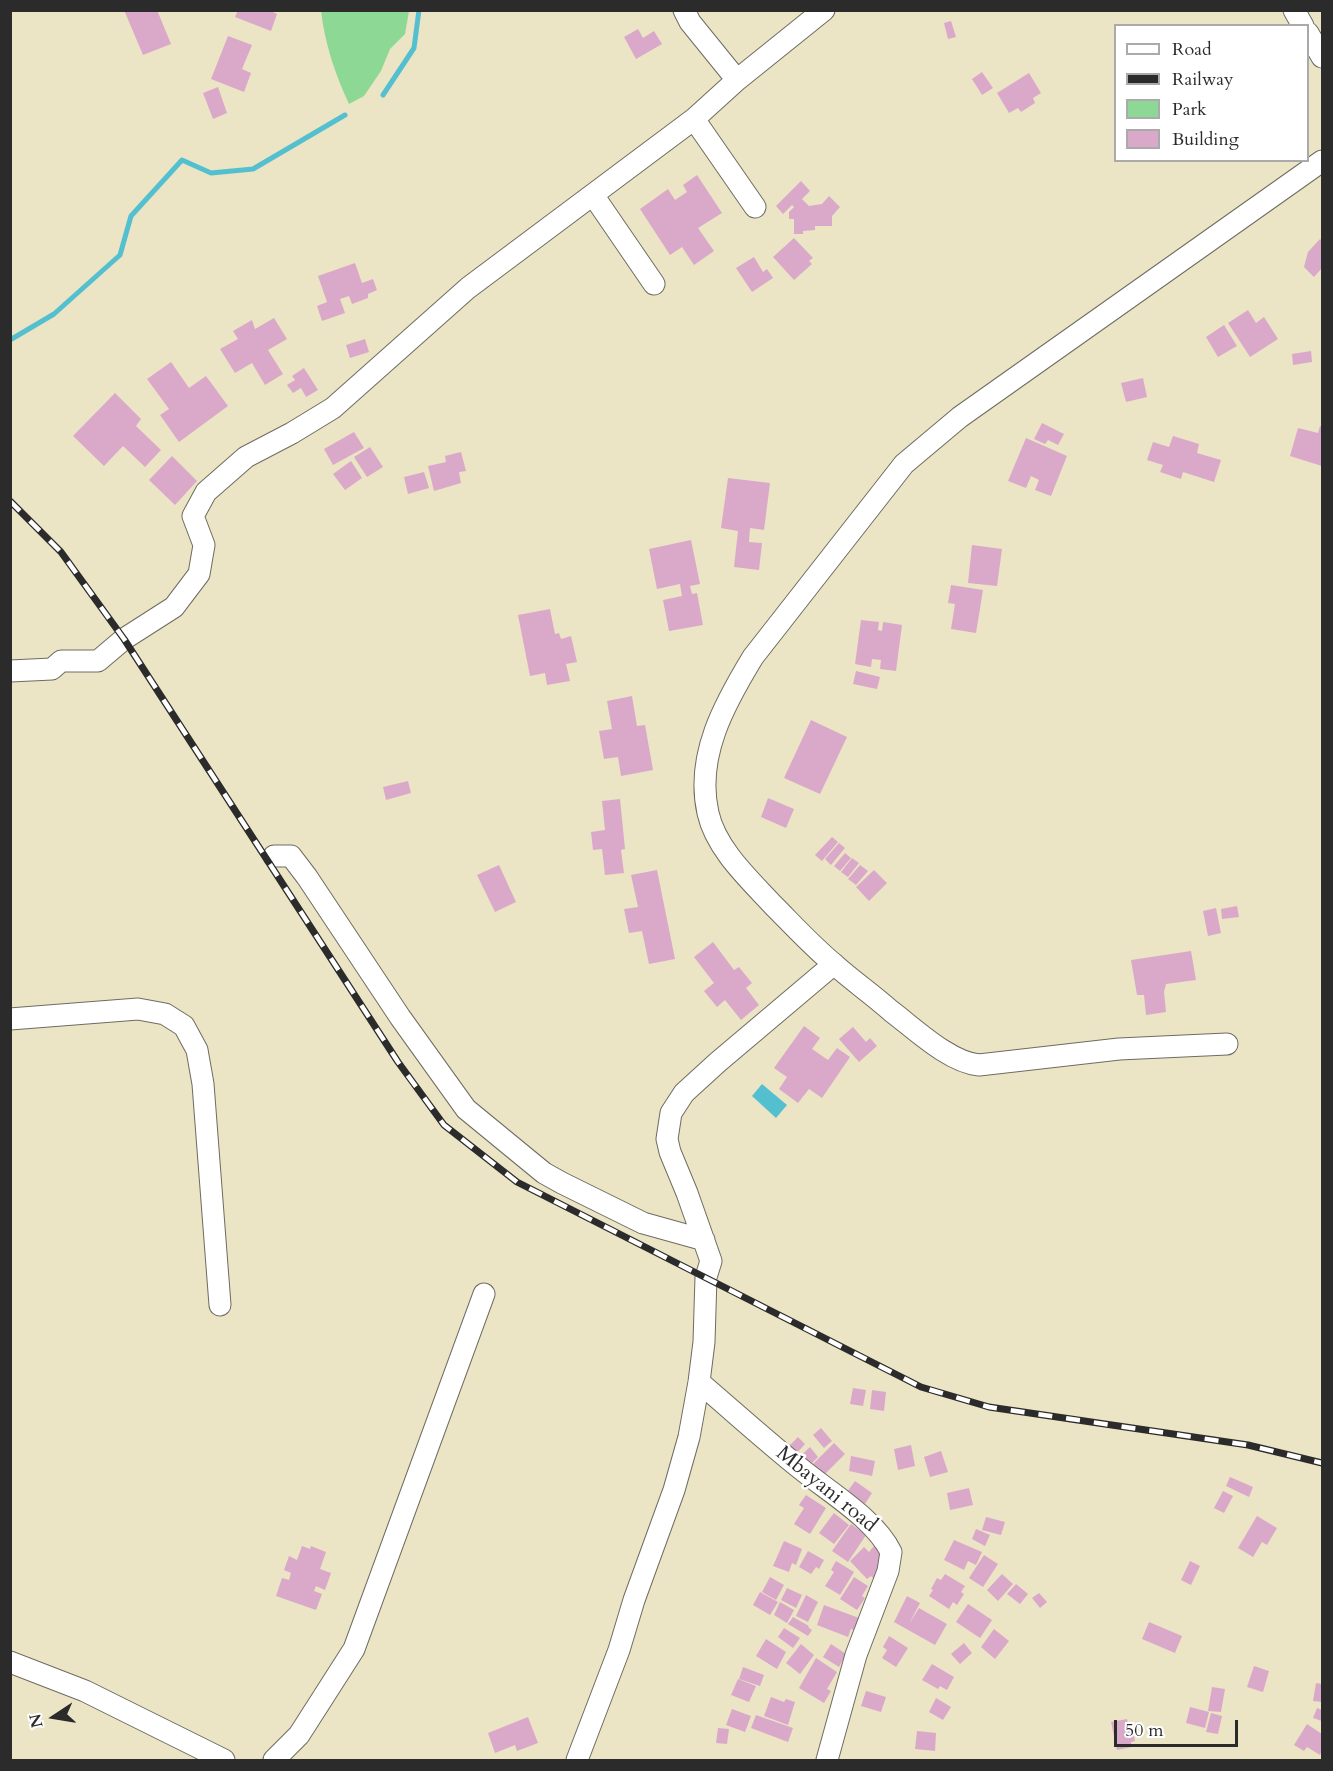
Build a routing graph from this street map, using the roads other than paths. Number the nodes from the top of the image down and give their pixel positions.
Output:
1 (684, 10) edge
2 (824, 10) edge
3 (1294, 10) edge
4 (1302, 24) edge
5 (1309, 35) edge
6 (1323, 57) edge
7 (737, 80) junction
8 (694, 119) junction
9 (1323, 161) edge
10 (593, 195) junction
11 (755, 207) dead end
12 (654, 284) dead end
13 (10, 671) edge
14 (274, 856) dead end
15 (834, 964) junction
16 (10, 1019) edge
17 (1227, 1044) dead end
18 (704, 1240) junction
19 (484, 1294) dead end
20 (220, 1305) dead end
21 (699, 1382) junction
22 (10, 1662) edge
23 (224, 1761) edge
24 (274, 1761) edge
25 (577, 1761) edge
26 (826, 1761) edge

1 - 7 street
2 - 7 street
3 - 4 street
5 - 6 street
7 - 8 street
8 - 10 street
8 - 11 street
9 - 15 street
10 - 12 street
10 - 13 street
14 - 18 street
15 - 17 street
15 - 18 street
16 - 20 street
18 - 21 street
19 - 24 street
21 - 25 street
21 - 26 street, Mbayani road
22 - 23 street

